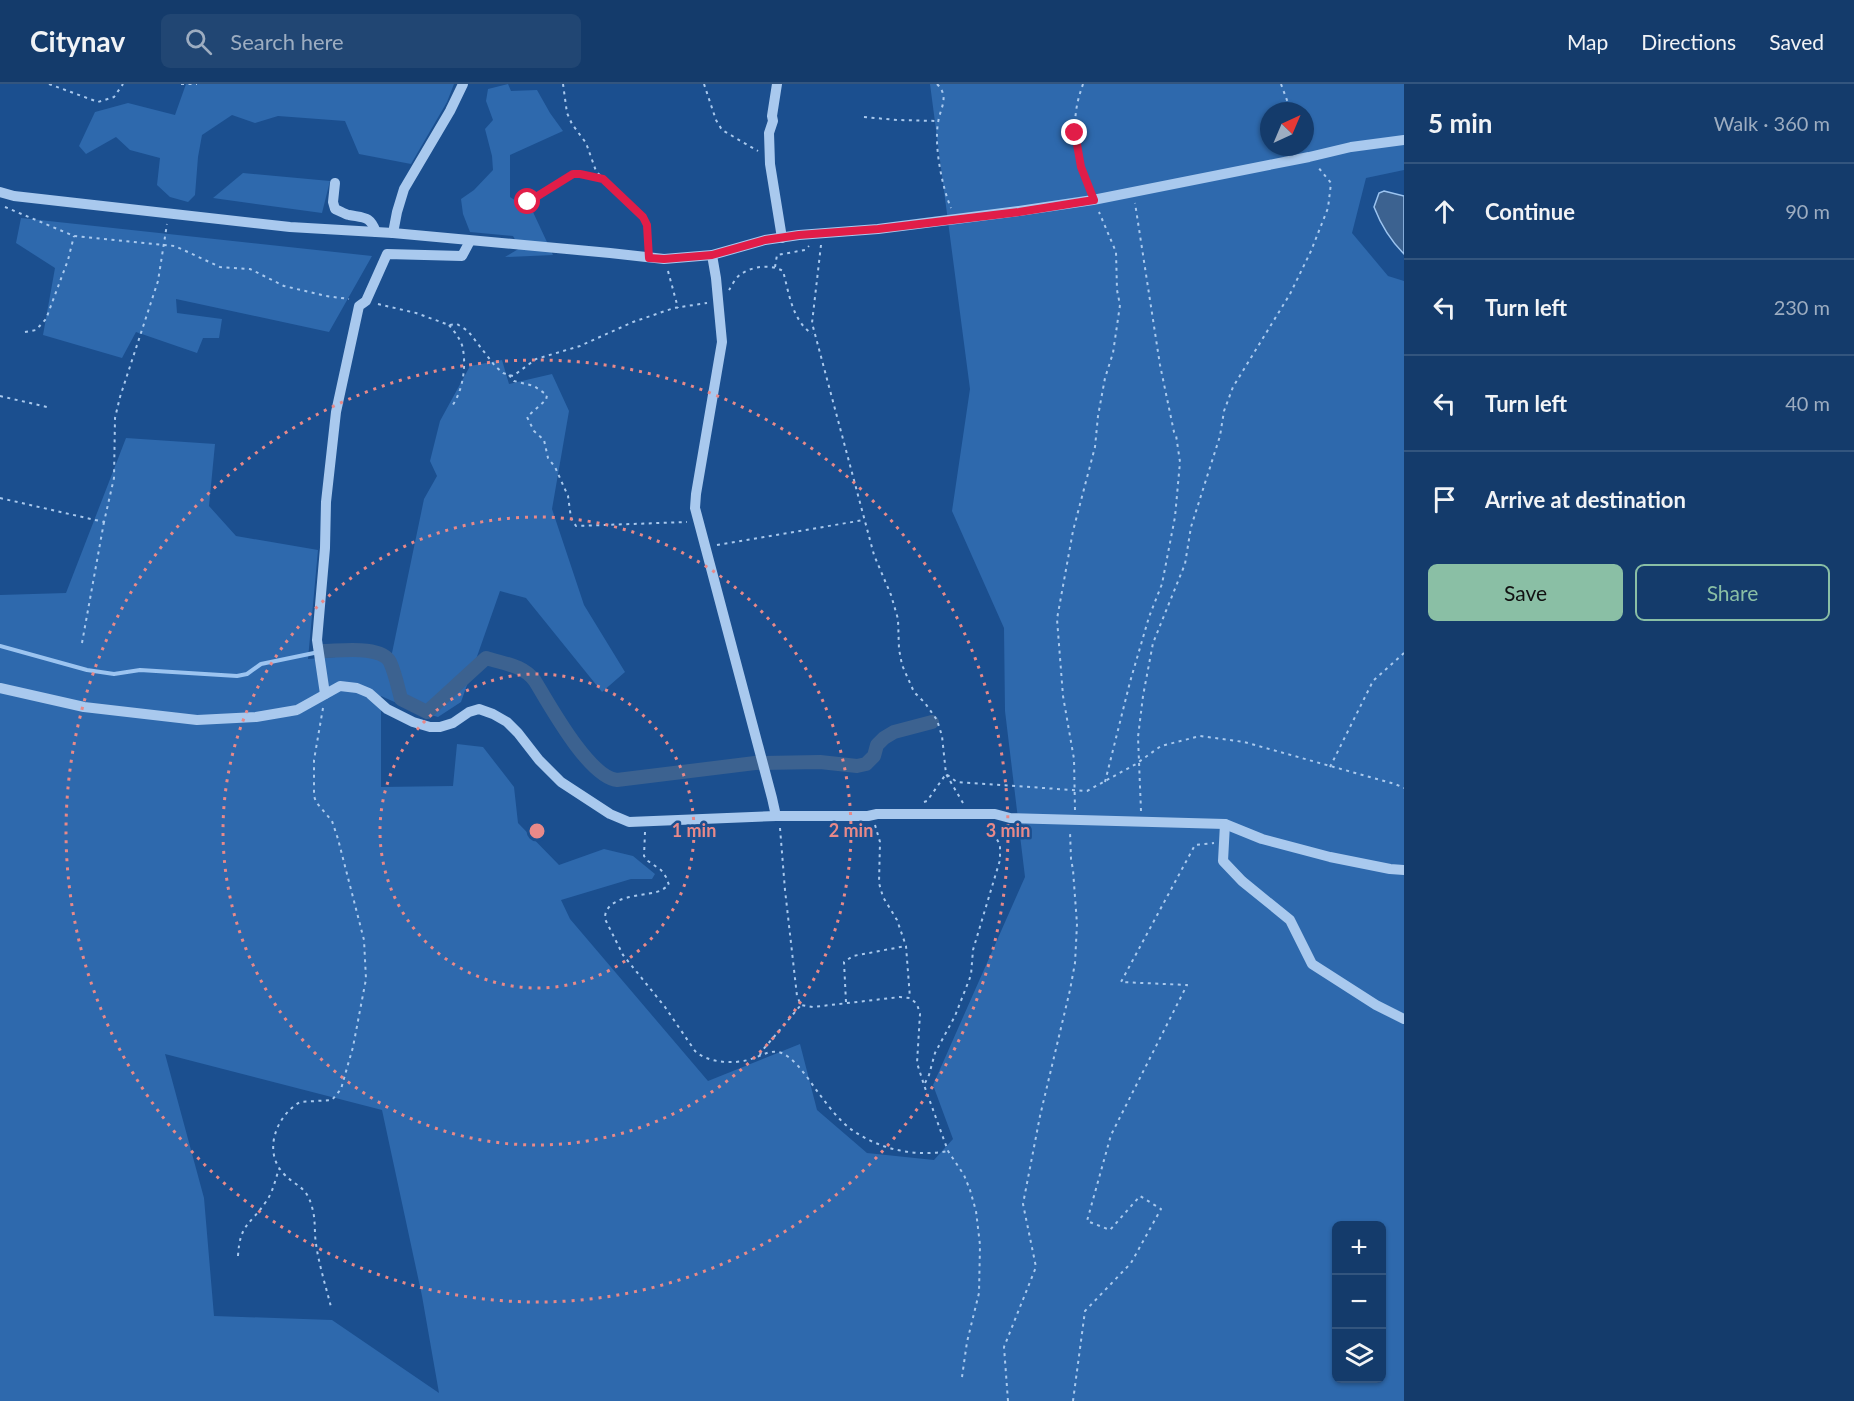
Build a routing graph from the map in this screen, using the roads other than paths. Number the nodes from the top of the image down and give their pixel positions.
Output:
1 (463, 84) edge
2 (777, 84) edge
3 (1404, 140) edge
4 (335, 183) dead end
5 (0, 192) edge
6 (376, 232) junction
7 (393, 233) junction
8 (782, 238) junction
9 (470, 241) junction
10 (712, 255) junction
11 (0, 688) edge
12 (325, 694) junction
13 (777, 816) junction
14 (1225, 824) junction
15 (1404, 870) edge
16 (1404, 1020) edge

1 - 7 street
2 - 8 street
3 - 8 street
4 - 6 street
5 - 6 street
6 - 7 street
7 - 9 street
8 - 10 street
9 - 10 street
9 - 12 street
10 - 13 street
11 - 12 street
12 - 13 street
13 - 14 street
14 - 15 street
14 - 16 street

